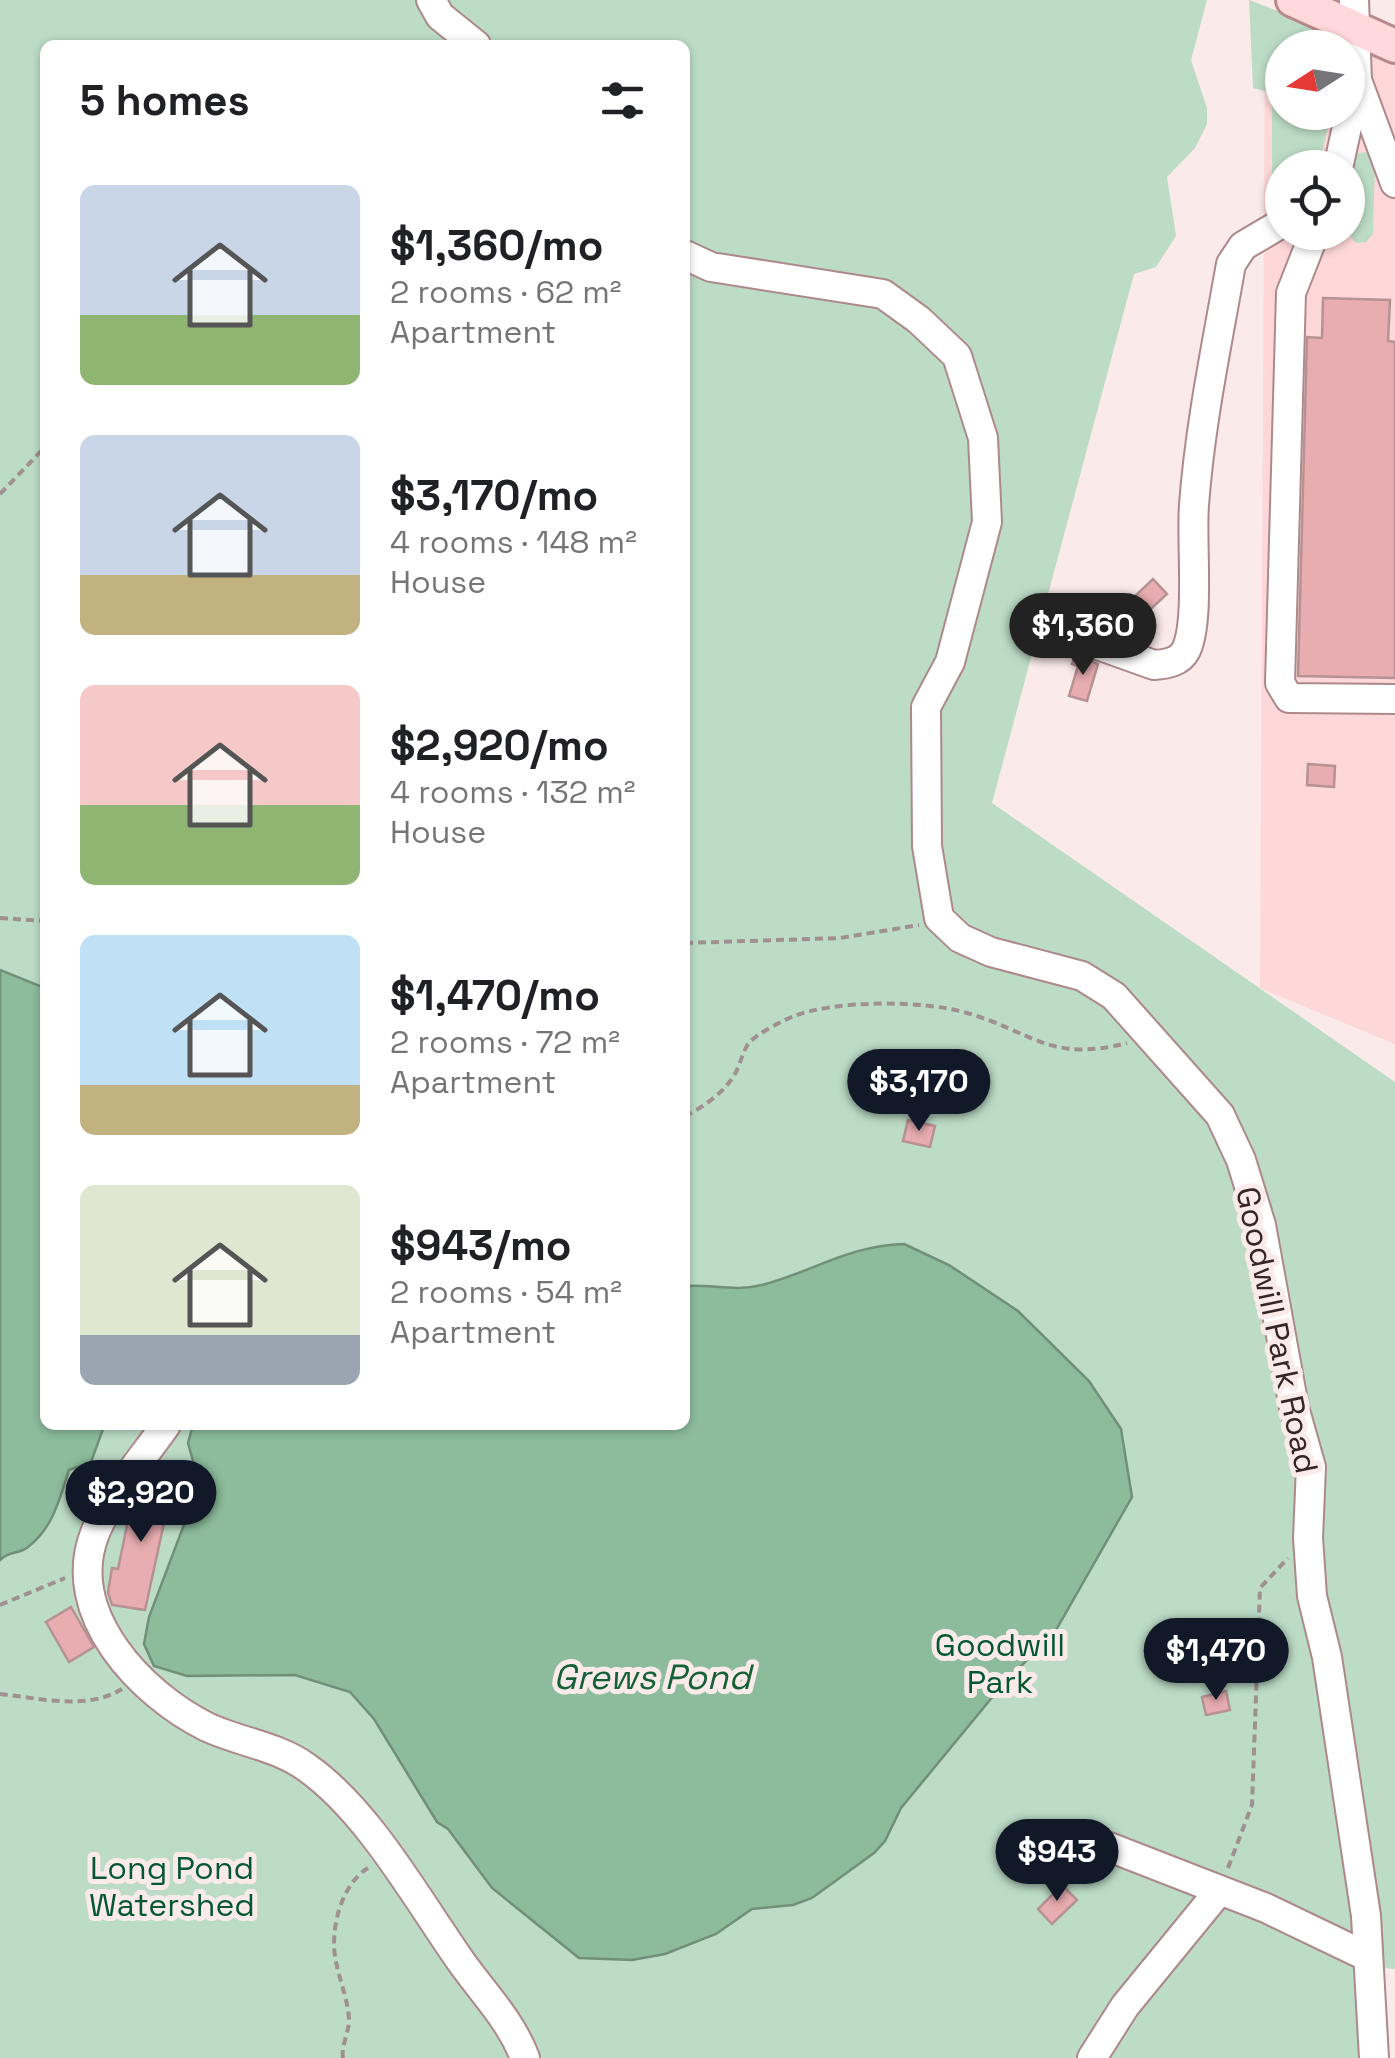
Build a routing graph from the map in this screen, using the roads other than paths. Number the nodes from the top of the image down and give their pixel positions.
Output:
1 (1293, 0) edge
2 (436, 8) edge
3 (1354, 14) edge
4 (433, 40) edge
5 (471, 40) edge
6 (1395, 46) edge
7 (1365, 102) edge
8 (1395, 183) edge
9 (1265, 234) edge
10 (1308, 250) edge
11 (690, 256) edge
12 (1053, 629) dead end
13 (1395, 700) edge
14 (163, 1430) edge
15 (1110, 1847) dead end
16 (1219, 1891) junction
17 (1368, 1957) junction
18 (1094, 2057) edge
19 (525, 2058) edge
20 (1374, 2058) edge

1 - 3 main road
2 - 4 lane
2 - 5 lane
3 - 6 main road
7 - 8 lane
9 - 12 lane
10 - 13 lane
11 - 17 lane, Goodwill Park Road
14 - 19 lane
15 - 16 lane
16 - 17 lane
16 - 18 lane
17 - 20 lane, Goodwill Park Road

